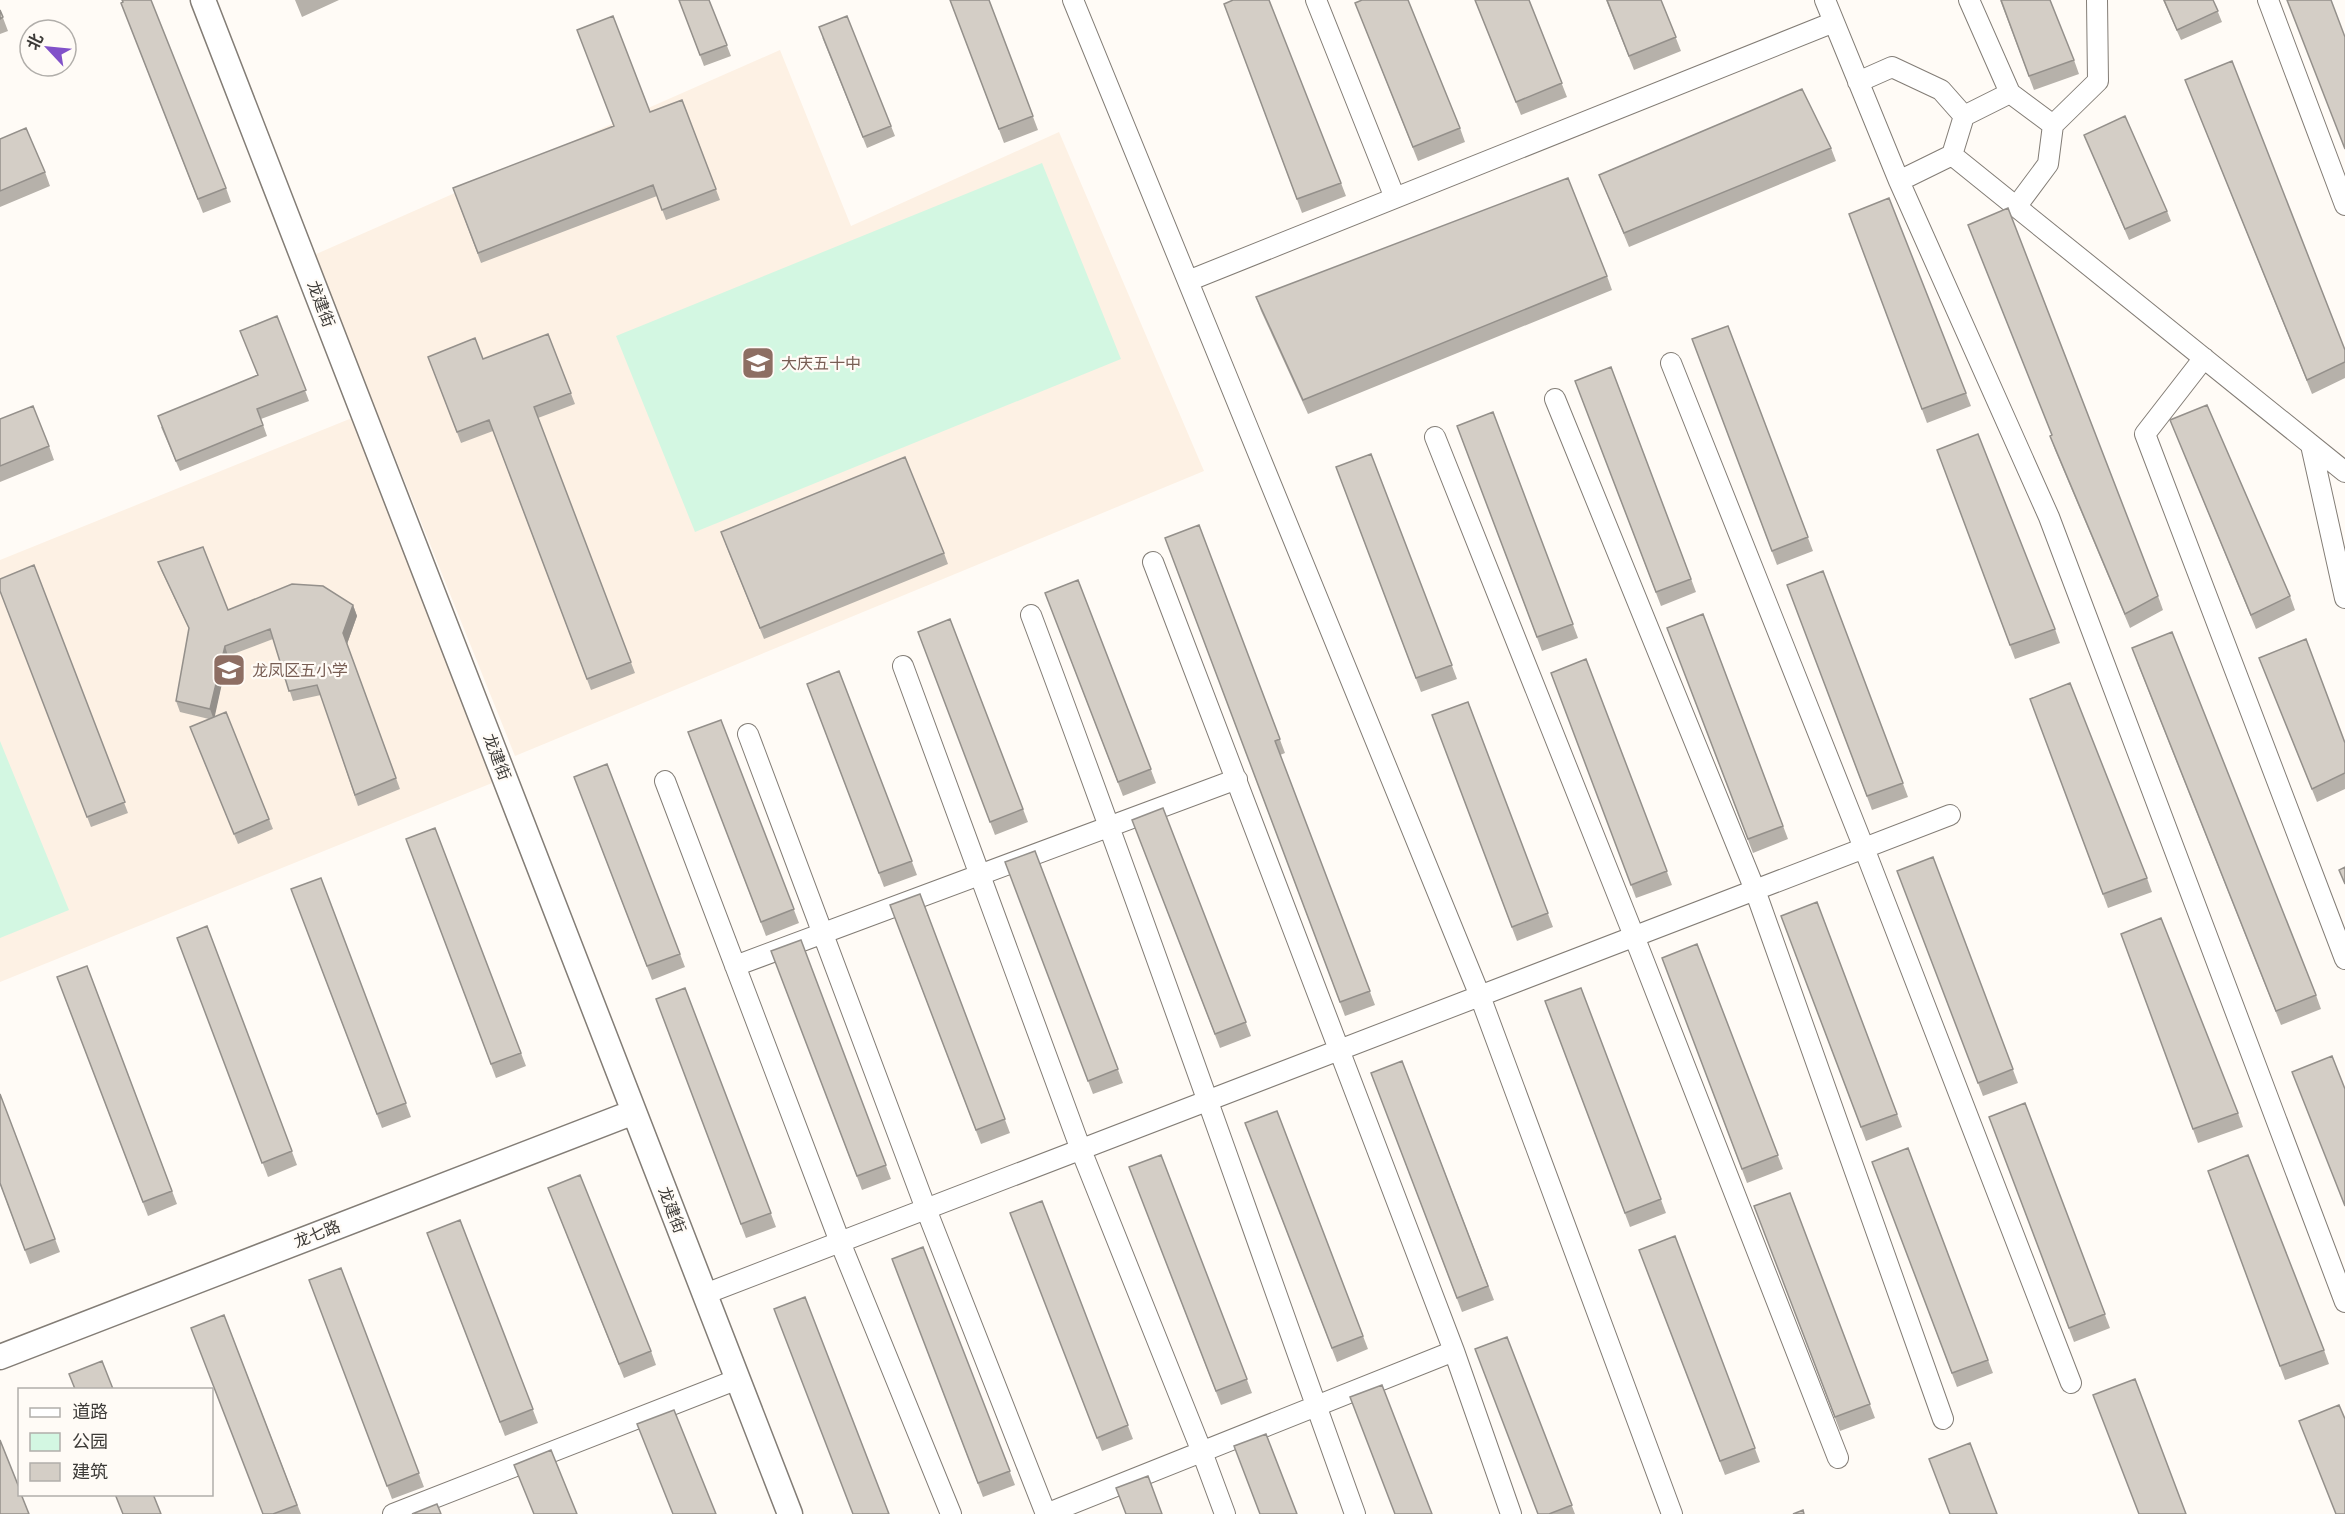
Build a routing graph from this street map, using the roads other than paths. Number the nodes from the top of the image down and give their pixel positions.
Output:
1 (203, 0) edge
2 (1073, 0) edge
3 (1316, 0) edge
4 (1825, 0) edge
5 (1969, 0) edge
6 (2097, 0) edge
7 (2268, 0) edge
8 (1834, 22) junction
9 (1858, 82) junction
10 (2010, 93) junction
11 (1964, 116) junction
12 (2053, 124) junction
13 (1952, 155) junction
14 (1899, 181) junction
15 (2344, 197) edge
16 (1395, 198) junction
17 (2016, 207) junction
18 (1188, 282) junction
19 (2204, 358) junction
20 (1671, 363) dead end
21 (1555, 399) dead end
22 (1435, 437) dead end
23 (2311, 445) junction
24 (2345, 472) edge
25 (1153, 562) dead end
26 (2345, 598) edge
27 (1031, 615) dead end
28 (903, 666) dead end
29 (747, 734) dead end
30 (1238, 779) junction
31 (665, 781) dead end
32 (1950, 815) dead end
33 (1111, 826) junction
34 (1864, 848) junction
35 (979, 875) junction
36 (1755, 890) junction
37 (824, 933) junction
38 (1634, 936) junction
39 (2345, 959) edge
40 (735, 966) junction
41 (1480, 996) junction
42 (1338, 1051) junction
43 (1206, 1101) junction
44 (634, 1112) junction
45 (1081, 1150) junction
46 (926, 1209) junction
47 (840, 1242) junction
48 (705, 1294) junction
49 (2345, 1302) edge
50 (1454, 1351) junction
51 (0, 1357) edge
52 (738, 1379) junction
53 (2071, 1383) dead end
54 (1316, 1406) junction
55 (1943, 1419) dead end
56 (1202, 1452) junction
57 (1838, 1458) dead end
58 (393, 1514) edge
59 (790, 1514) edge
60 (951, 1514) edge
61 (1225, 1514) edge
62 (1355, 1514) edge
63 (1511, 1514) edge
64 (1672, 1514) edge

1 - 44 street, 龙建街
2 - 18 street
3 - 16 street
4 - 8 street
5 - 10 street
6 - 12 street
7 - 15 street
8 - 9 street
8 - 16 street
9 - 11 street
9 - 14 street
10 - 11 street
10 - 12 street
11 - 13 street
12 - 17 street
13 - 14 street
13 - 17 street
14 - 49 street
16 - 18 street
17 - 19 street
18 - 41 street
19 - 23 street
19 - 39 street
20 - 34 street
21 - 36 street
22 - 38 street
23 - 24 street
23 - 26 street
25 - 30 street
27 - 33 street
28 - 35 street
29 - 37 street
30 - 33 street
30 - 42 street
31 - 40 street
32 - 34 street
33 - 35 street
33 - 43 street
34 - 36 street
34 - 53 street
35 - 37 street
35 - 45 street
36 - 38 street
36 - 55 street
37 - 40 street
37 - 46 street
38 - 41 street
38 - 57 street
40 - 47 street
41 - 42 street
41 - 64 street
42 - 43 street
42 - 50 street
43 - 45 street
43 - 54 street
44 - 48 street, 龙建街
44 - 51 street, 龙七路
45 - 46 street
45 - 56 street
46 - 47 street
46 - 56 street
47 - 48 street
47 - 60 street
48 - 52 street, 龙建街
50 - 54 street
50 - 63 street
52 - 58 street
52 - 59 street, 龙建街
54 - 56 street
54 - 62 street
56 - 61 street

